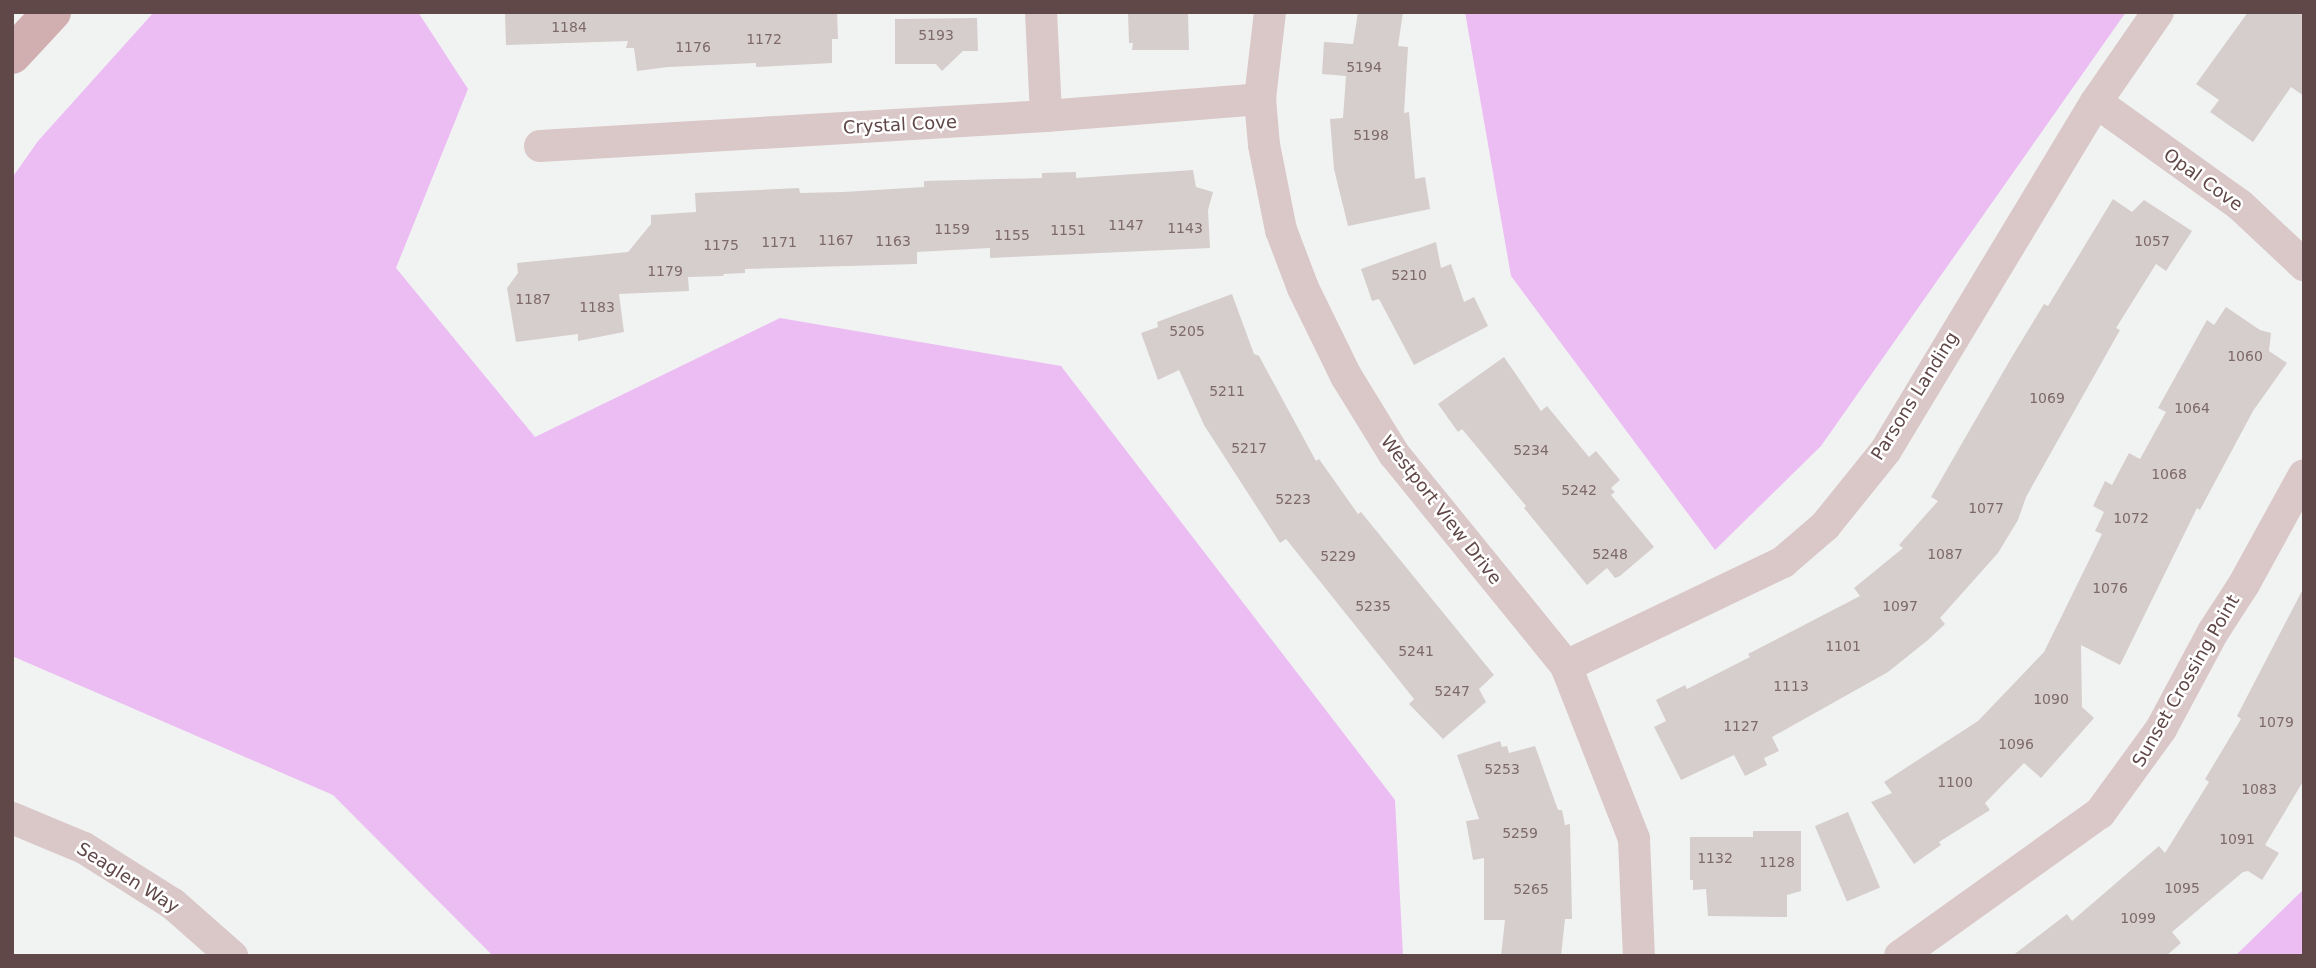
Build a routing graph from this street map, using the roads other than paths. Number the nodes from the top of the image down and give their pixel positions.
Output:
1 (52, 12) edge
2 (1041, 12) edge
3 (1270, 12) edge
4 (2158, 12) edge
5 (12, 55) edge
6 (1260, 99) junction
7 (2096, 103) junction
8 (1046, 116) junction
9 (540, 146) dead end
10 (2304, 265) edge
11 (2304, 475) edge
12 (1566, 666) junction
13 (12, 818) edge
14 (232, 956) edge
15 (1639, 956) edge
16 (1900, 956) edge

1 - 5 main road
2 - 8 street
3 - 6 street, Westport View Drive
4 - 7 street, Parsons Landing
6 - 8 street, Crystal Cove
6 - 12 street, Westport View Drive
7 - 10 street, Opal Cove
7 - 12 street, Parsons Landing
8 - 9 street, Crystal Cove
11 - 16 street, Sunset Crossing Point
12 - 15 street, Westport View Drive
13 - 14 street, Seaglen Way

